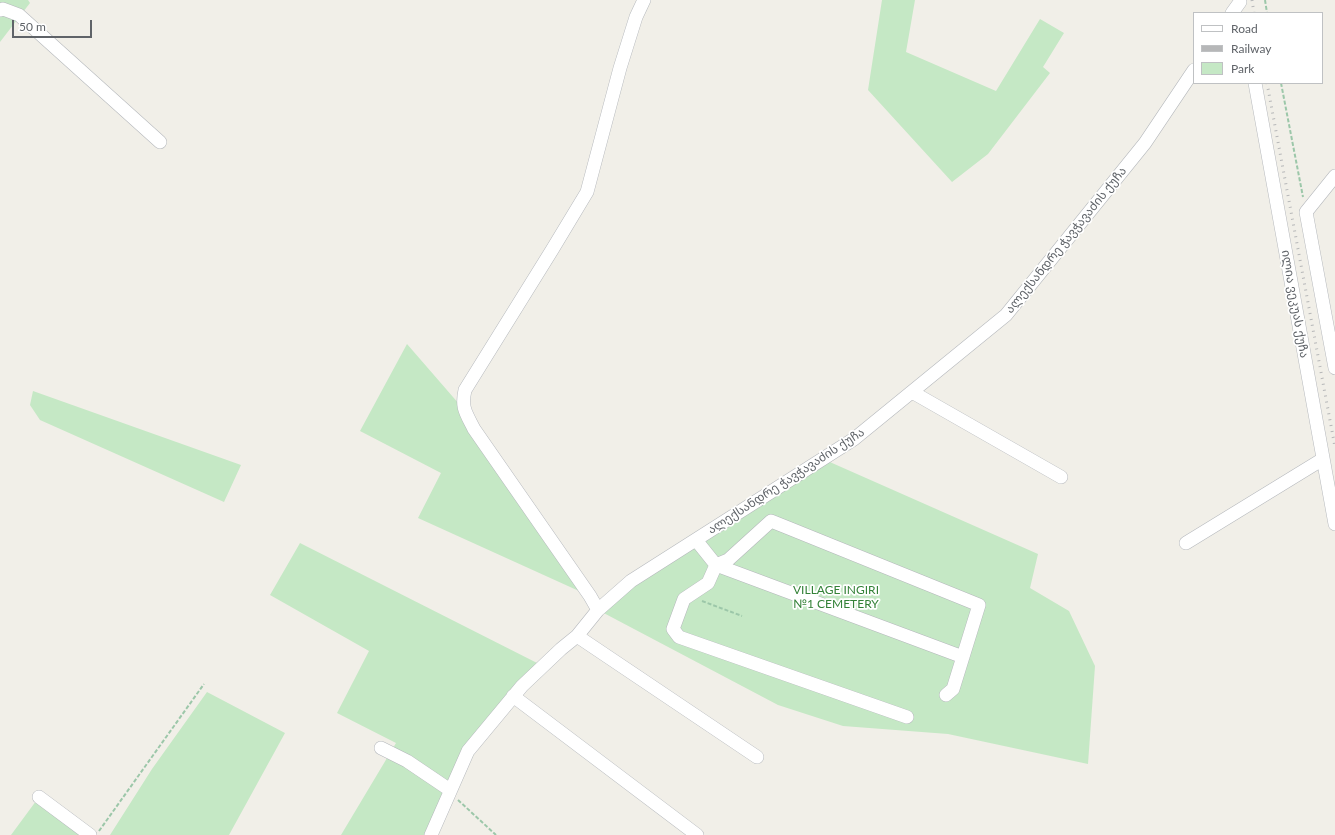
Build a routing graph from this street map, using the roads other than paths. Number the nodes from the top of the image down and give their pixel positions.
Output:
1 (644, 0) edge
2 (0, 10) edge
3 (1193, 71) edge
4 (1255, 84) edge
5 (160, 142) dead end
6 (1335, 176) edge
7 (1335, 368) edge
8 (912, 392) junction
9 (1323, 459) junction
10 (1061, 476) dead end
11 (1335, 524) edge
12 (696, 540) junction
13 (1186, 543) dead end
14 (716, 565) junction
15 (598, 610) junction
16 (577, 636) junction
17 (964, 657) junction
18 (946, 695) dead end
19 (513, 696) junction
20 (907, 718) dead end
21 (381, 748) dead end
22 (757, 757) dead end
23 (450, 791) junction
24 (39, 797) dead end
25 (90, 835) edge
26 (430, 835) edge
27 (697, 835) edge

1 - 15 street
2 - 5 street
3 - 8 street, ალექსანდრე ჭავჭავაძის ქუჩა
4 - 9 street, ილია ვეკუას ქუჩა
6 - 7 street
8 - 10 street
8 - 12 street, ალექსანდრე ჭავჭავაძის ქუჩა
9 - 11 street, ილია ვეკუას ქუჩა
9 - 13 street
12 - 14 street
12 - 15 street, ალექსანდრე ჭავჭავაძის ქუჩა
14 - 17 street
14 - 17 street
14 - 20 street
15 - 16 street, ალექსანდრე ჭავჭავაძის ქუჩა
16 - 19 street, ალექსანდრე ჭავჭავაძის ქუჩა
16 - 22 street
17 - 18 street
19 - 23 street, ალექსანდრე ჭავჭავაძის ქუჩა
19 - 27 street
21 - 23 street
23 - 26 street, ალექსანდრე ჭავჭავაძის ქუჩა
24 - 25 street

